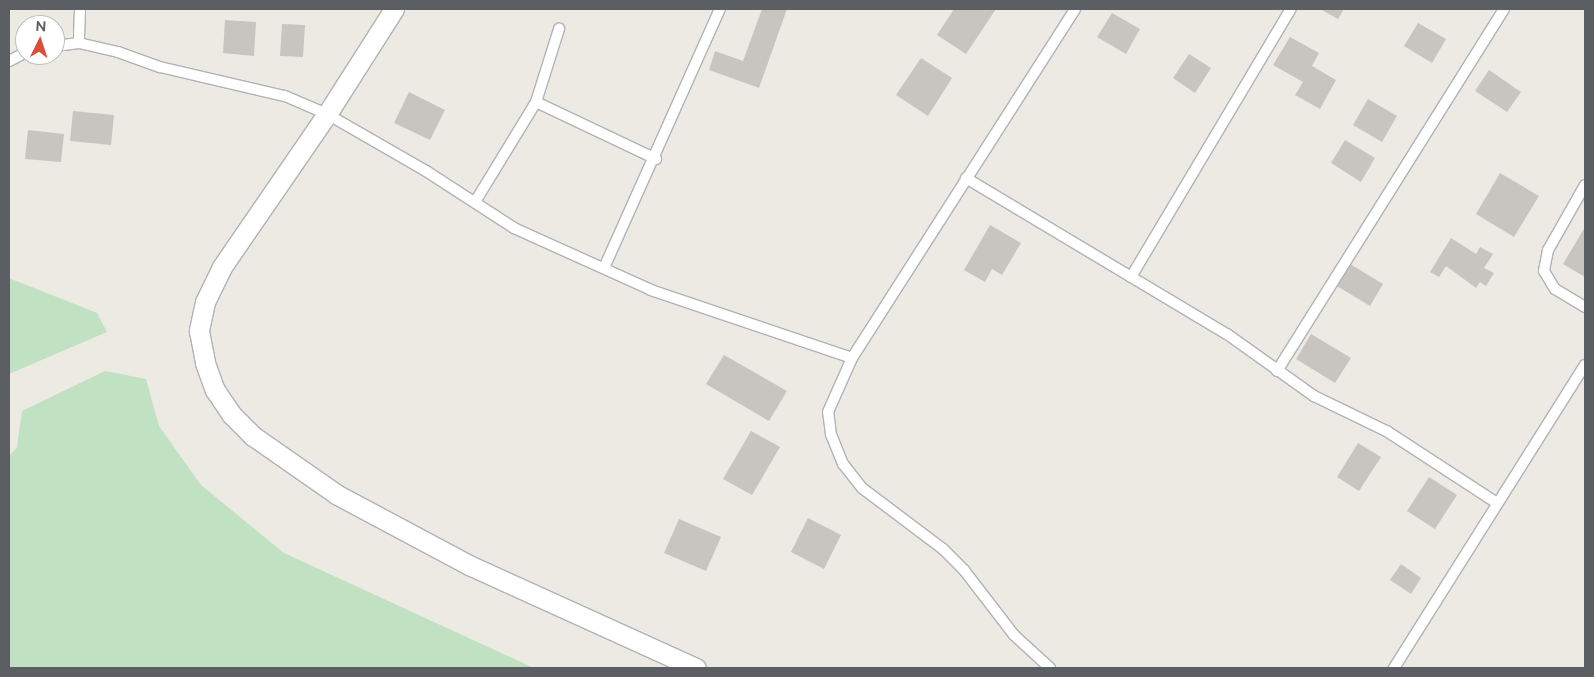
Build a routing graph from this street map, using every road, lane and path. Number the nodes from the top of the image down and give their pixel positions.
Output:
1 (80, 9) edge
2 (394, 9) edge
3 (720, 9) edge
4 (1076, 9) edge
5 (1291, 9) edge
6 (1504, 9) edge
7 (559, 30) dead end
8 (79, 43) junction
9 (65, 45) edge
10 (536, 102) junction
11 (328, 114) junction
12 (656, 159) junction
13 (966, 178) junction
14 (1585, 185) edge
15 (475, 202) junction
16 (604, 268) junction
17 (1131, 277) junction
18 (1585, 307) edge
19 (852, 358) junction
20 (1585, 365) edge
21 (1277, 371) junction
22 (1497, 503) junction
23 (696, 668) edge
24 (1050, 668) edge
25 (1394, 668) edge

1 - 8 lane
2 - 11 street
3 - 12 lane
4 - 13 lane
5 - 17 lane
6 - 21 lane
7 - 10 lane
8 - 9 lane
8 - 11 lane
10 - 12 lane
10 - 15 lane
11 - 15 lane
11 - 23 street
12 - 16 lane
13 - 17 lane
13 - 19 lane
14 - 18 lane
15 - 16 lane
16 - 19 lane
17 - 21 lane
19 - 24 lane
20 - 22 lane
21 - 22 lane
22 - 25 lane

